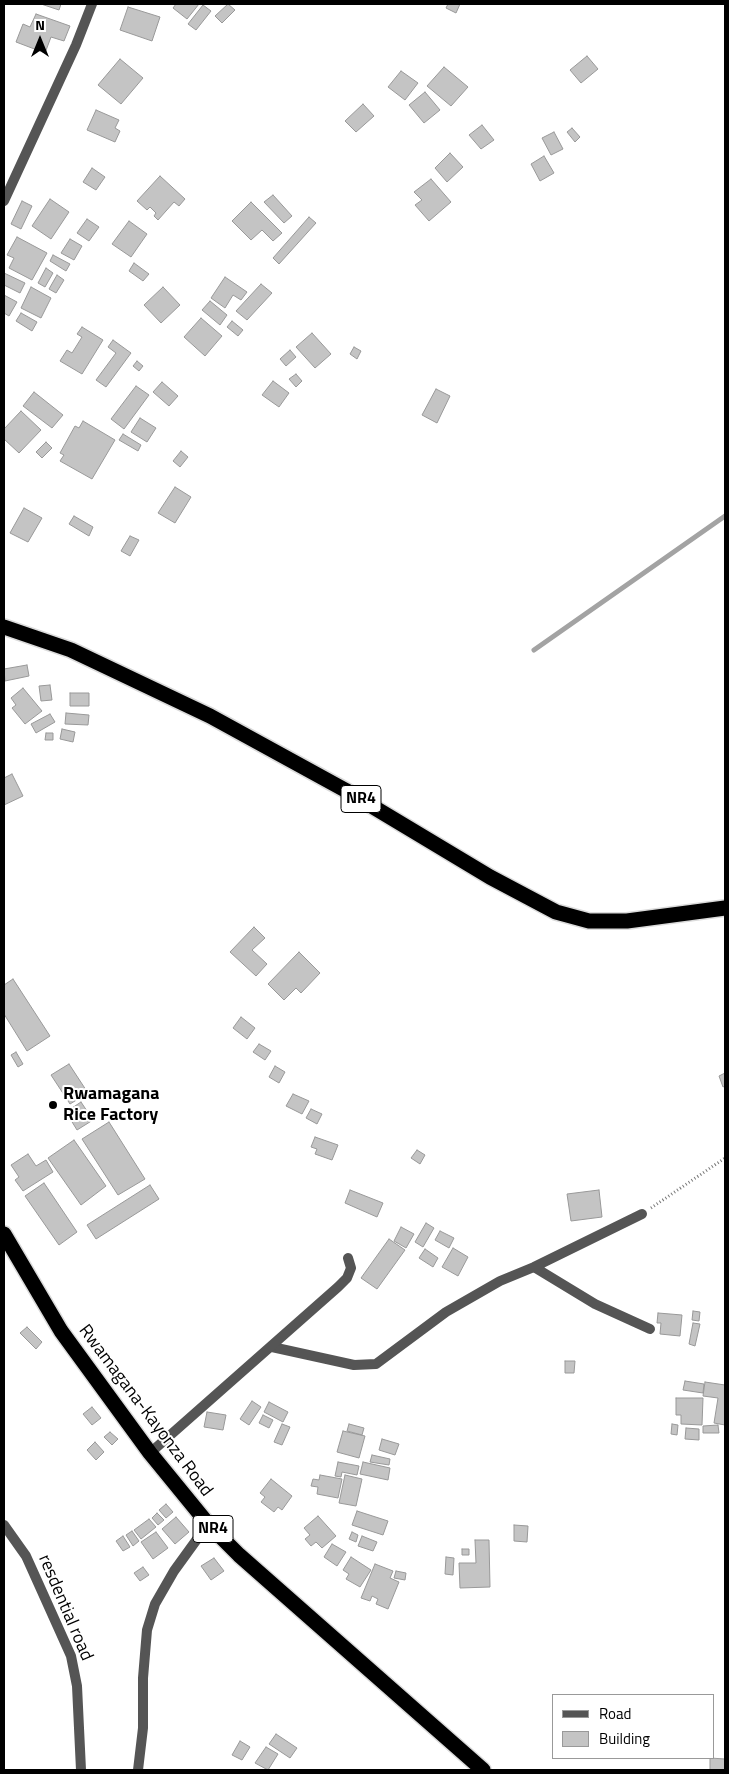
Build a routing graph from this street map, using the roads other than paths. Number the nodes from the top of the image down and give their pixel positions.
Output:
1 (92, 4) edge
2 (4, 201) edge
3 (4, 627) edge
4 (725, 908) edge
5 (642, 1214) road end
6 (4, 1234) edge
7 (348, 1258) dead end
8 (534, 1267) junction
9 (650, 1329) dead end
10 (272, 1347) junction
11 (150, 1453) junction
12 (208, 1524) junction
13 (4, 1525) edge
14 (81, 1770) edge
15 (138, 1770) edge
16 (482, 1770) edge

1 - 2 street
3 - 4 highway, NR4
5 - 8 street
6 - 11 highway, Rwamagana-Kayonza Road / NR4
7 - 10 street
8 - 9 street
8 - 10 street
10 - 11 street
11 - 12 highway, Rwamagana-Kayonza Road / NR4
12 - 15 street
12 - 16 highway, Rwamagana-Kayonza Road / NR4
13 - 14 street, resdential road

